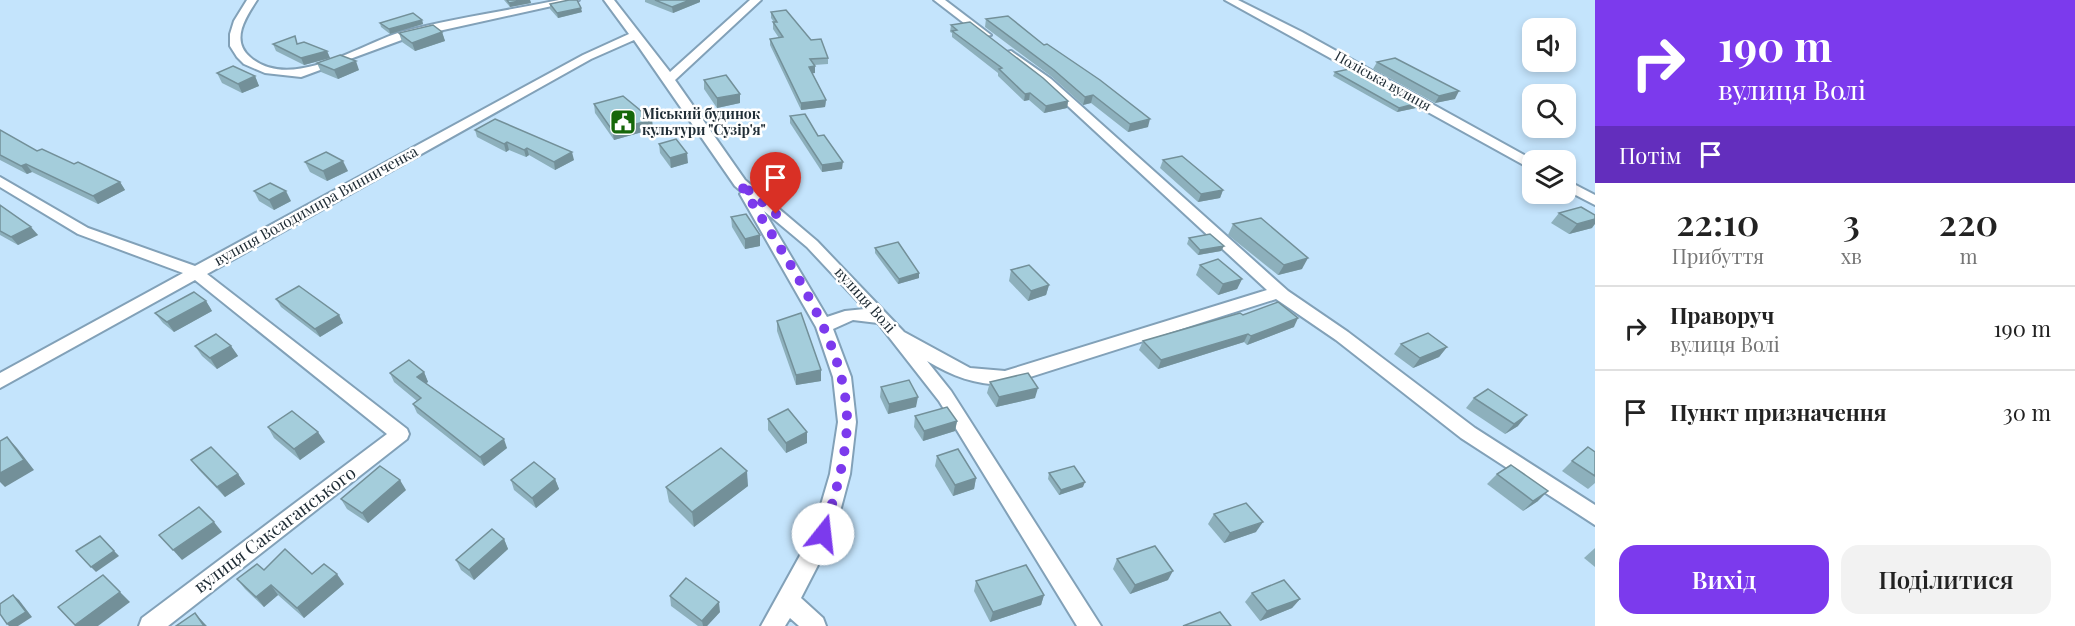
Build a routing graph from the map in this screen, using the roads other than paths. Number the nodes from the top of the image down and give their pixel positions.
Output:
1 (252, 0) edge
2 (574, 0) edge
3 (609, 0) edge
4 (756, 0) edge
5 (939, 0) edge
6 (1230, 0) edge
7 (635, 35) junction
8 (669, 79) junction
9 (1522, 160) edge
10 (0, 181) edge
11 (740, 183) junction
12 (1576, 190) edge
13 (1595, 201) edge
14 (195, 272) junction
15 (1279, 292) junction
16 (889, 326) junction
17 (824, 327) junction
18 (0, 381) edge
19 (1595, 516) edge
20 (788, 601) junction
21 (150, 626) edge
22 (772, 626) edge
23 (815, 626) edge
24 (1090, 626) edge

1 - 2 street
3 - 7 street, вулиця Волі
4 - 8 street
5 - 15 street
6 - 9 street, Поліська вулиця
7 - 8 street, вулиця Волі
7 - 14 street, вулиця Володимира Винниченка
8 - 11 street, вулиця Волі
10 - 14 street
11 - 16 street, вулиця Волі
11 - 17 street
12 - 13 street
14 - 18 street, вулиця Володимира Винниченка
14 - 21 street, вулиця Саксаганського
15 - 16 street
15 - 19 street
16 - 17 street
16 - 24 street, вулиця Волі
17 - 20 street
20 - 22 street
20 - 23 street

